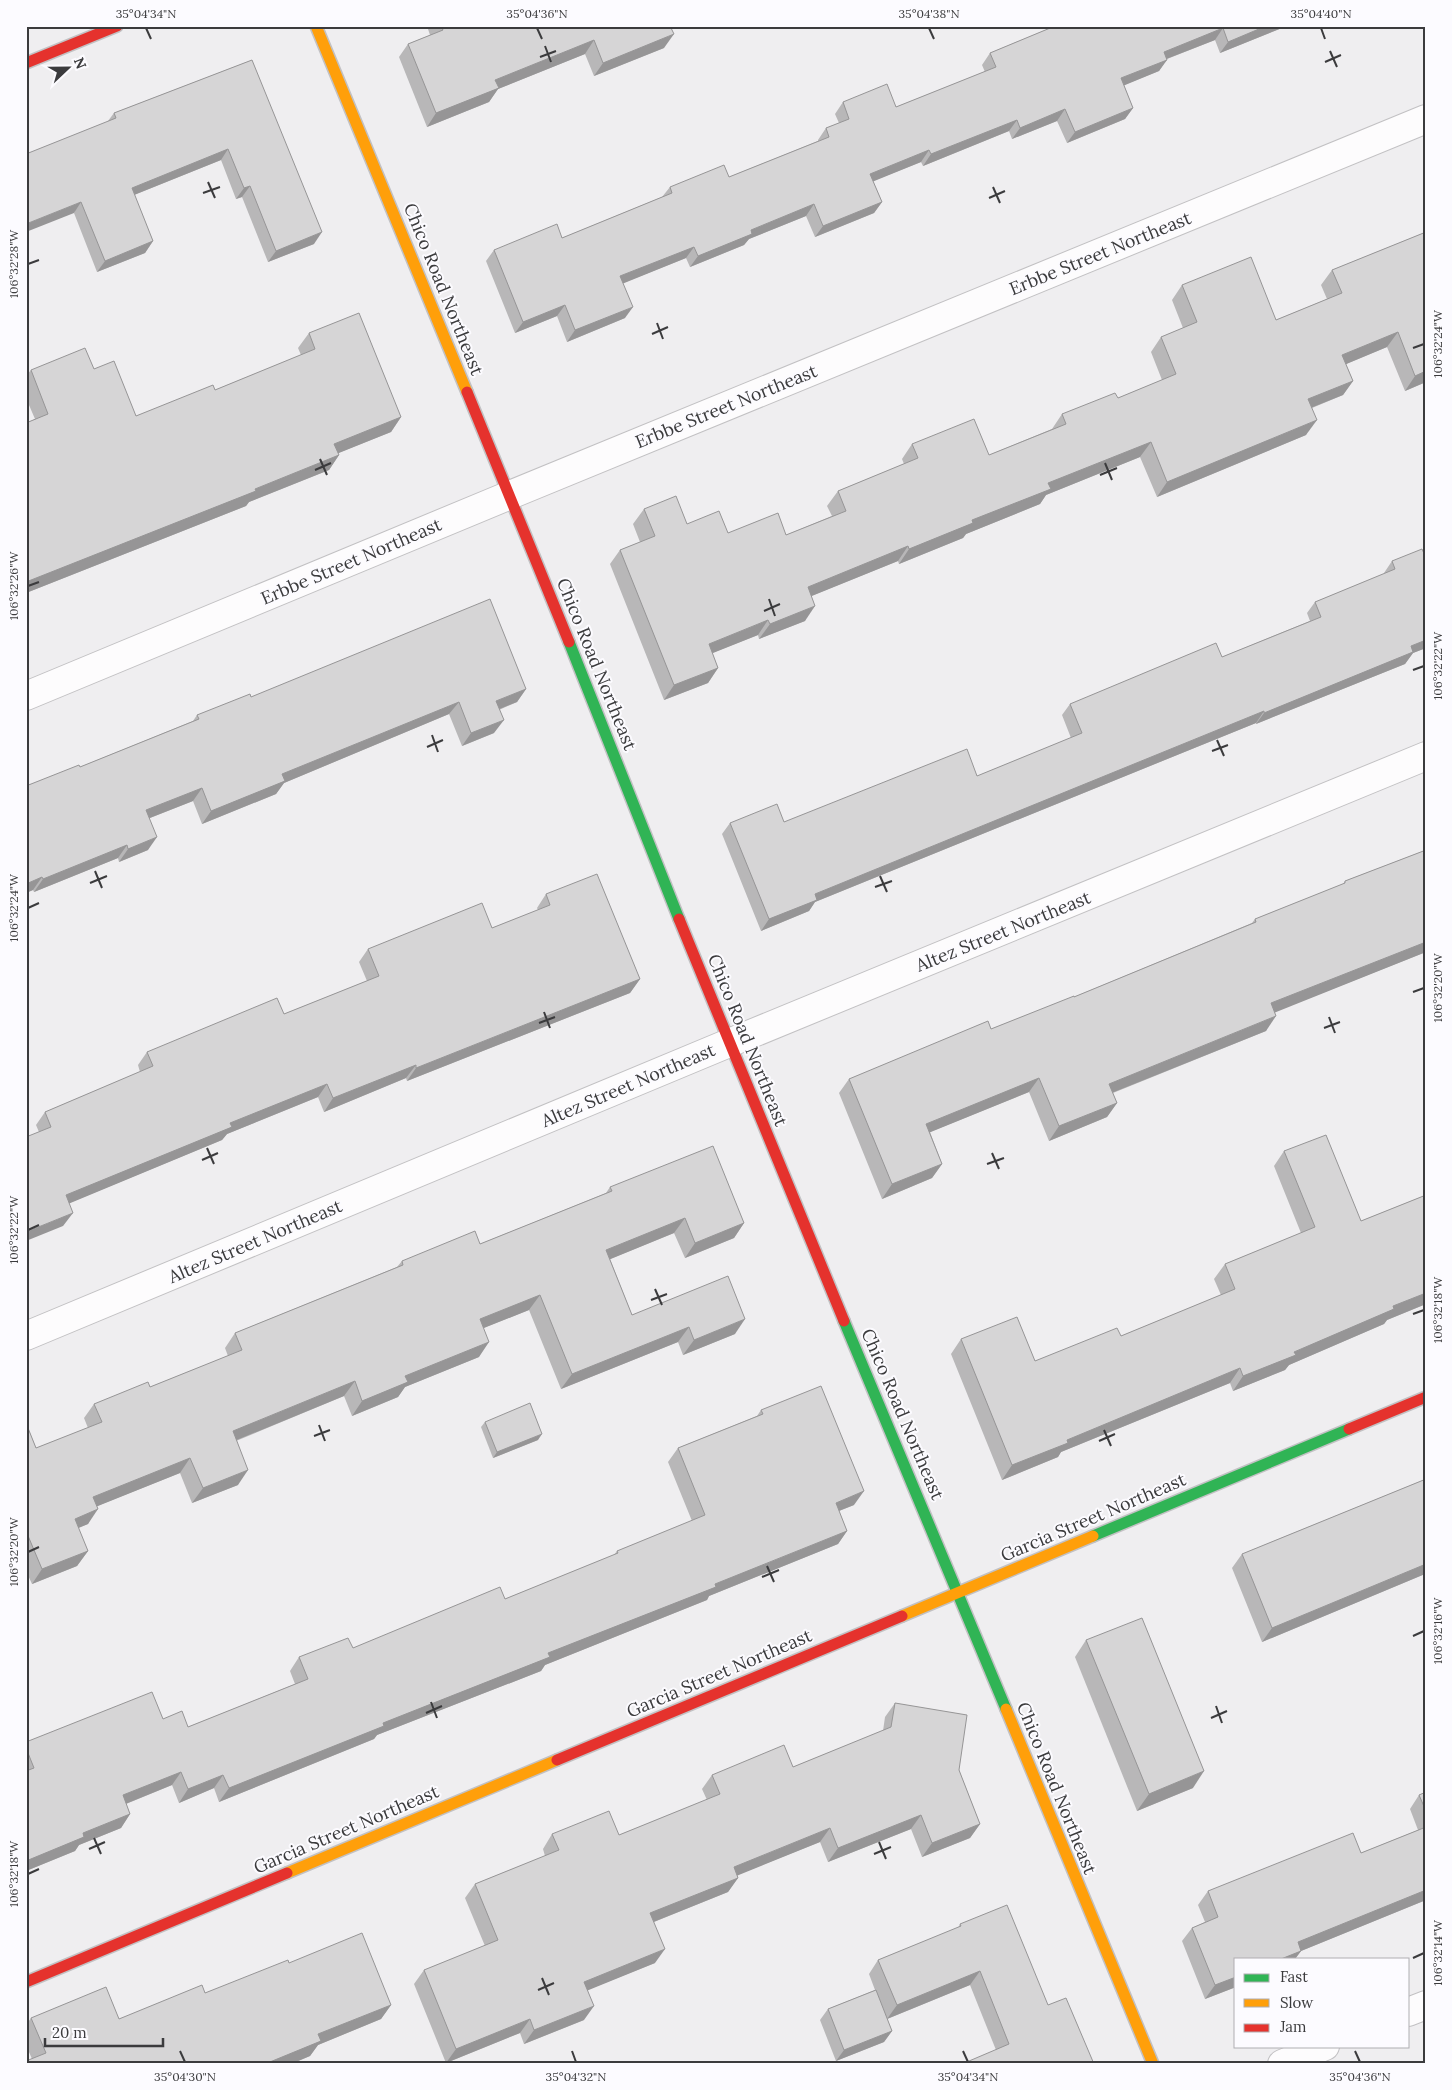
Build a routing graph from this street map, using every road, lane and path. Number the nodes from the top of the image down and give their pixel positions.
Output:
1 (117, 26) edge
2 (316, 26) edge
3 (26, 63) edge
4 (1426, 119) edge
5 (510, 495) junction
6 (26, 696) edge
7 (1426, 756) edge
8 (730, 1043) junction
9 (26, 1336) edge
10 (1426, 1397) edge
11 (958, 1592) junction
12 (26, 1982) edge
13 (1426, 2005) edge
14 (1410, 2011) edge
15 (1320, 2048) edge
16 (1153, 2064) edge
17 (1282, 2064) edge

1 - 3 street
2 - 5 street, Chico Road Northeast
4 - 5 street, Erbbe Street Northeast
5 - 6 street, Erbbe Street Northeast
5 - 8 street, Chico Road Northeast
7 - 8 street, Altez Street Northeast
8 - 9 street, Altez Street Northeast
8 - 11 street, Chico Road Northeast
10 - 11 street, Garcia Street Northeast
11 - 12 street, Garcia Street Northeast
11 - 16 street, Chico Road Northeast
13 - 14 street
15 - 17 street

